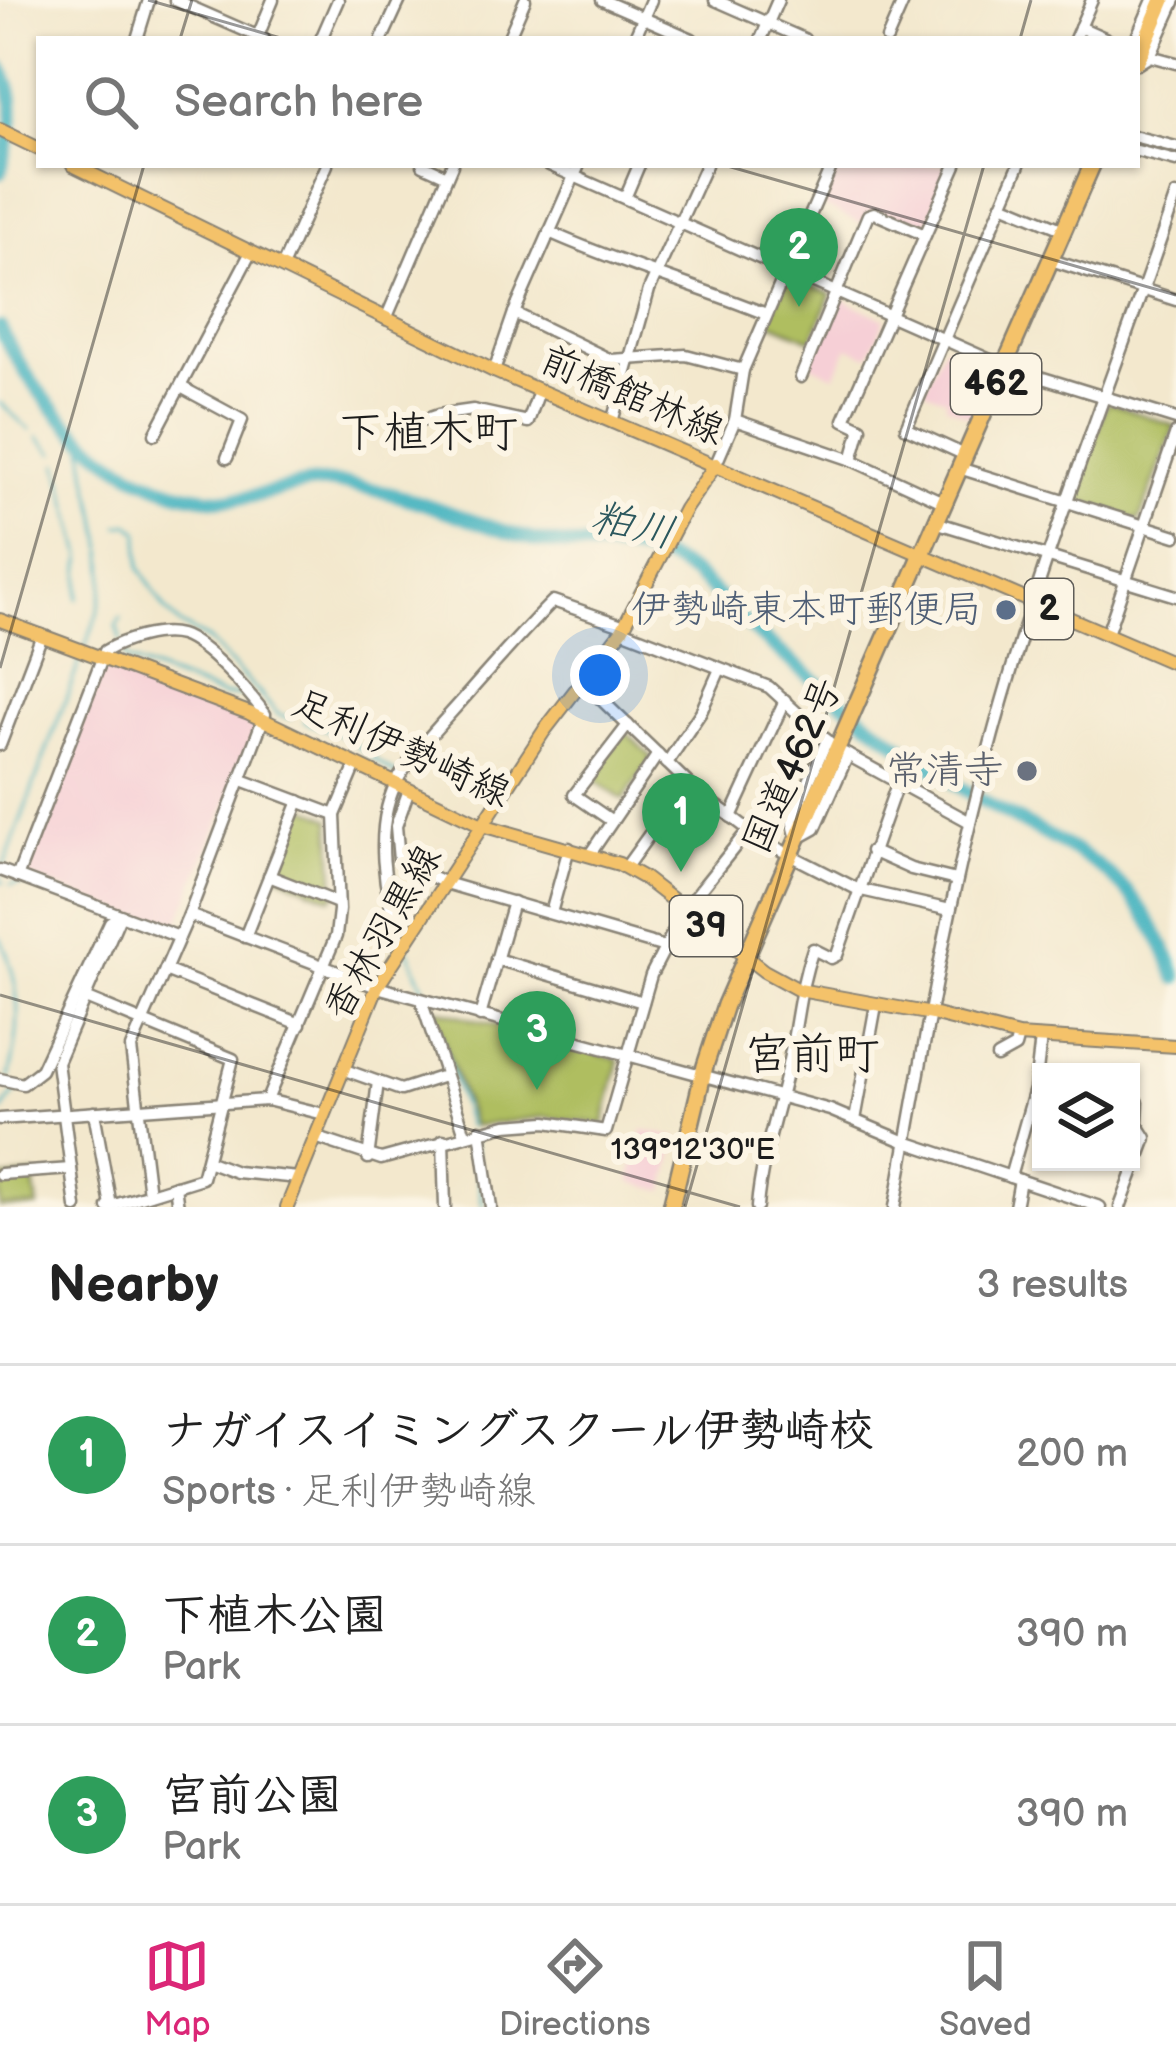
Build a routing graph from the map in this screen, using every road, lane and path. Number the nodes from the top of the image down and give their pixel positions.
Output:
1 (149, 0) edge
2 (175, 0) edge
3 (273, 0) edge
4 (338, 0) edge
5 (400, 0) edge
6 (525, 0) edge
7 (602, 0) edge
8 (651, 0) edge
9 (715, 0) edge
10 (778, 0) edge
11 (904, 0) edge
12 (1092, 0) edge
13 (1153, 0) edge
14 (1163, 0) edge
15 (1174, 0) edge
16 (644, 18) junction
17 (767, 23) junction
18 (1077, 33) edge
19 (138, 36) edge
20 (256, 36) edge
21 (262, 36) edge
22 (322, 36) edge
23 (383, 36) edge
24 (509, 36) edge
25 (635, 36) edge
26 (685, 36) edge
27 (762, 36) edge
28 (797, 36) edge
29 (888, 36) edge
30 (1137, 36) edge
31 (1141, 60) edge
32 (1176, 63) edge
33 (0, 130) edge
34 (1140, 138) edge
35 (36, 147) edge
36 (1176, 147) edge
37 (1140, 152) edge
38 (1176, 161) edge
39 (83, 168) edge
40 (326, 168) edge
41 (638, 168) edge
42 (705, 168) edge
43 (831, 168) edge
44 (955, 168) edge
45 (1018, 168) edge
46 (1091, 168) edge
47 (576, 170) edge
48 (450, 171) edge
49 (1176, 195) edge
50 (625, 198) junction
51 (1003, 204) junction
52 (681, 223) junction
53 (1064, 230) junction
54 (549, 232) junction
55 (925, 235) junction
56 (251, 252) junction
57 (1051, 260) junction
58 (282, 267) junction
59 (786, 269) junction
60 (656, 273) junction
61 (1144, 290) junction
62 (837, 291) junction
63 (1176, 300) edge
64 (514, 313) junction
65 (766, 314) junction
66 (890, 314) junction
67 (386, 319) junction
68 (944, 339) junction
69 (628, 359) junction
70 (1004, 366) junction
71 (742, 370) junction
72 (494, 371) junction
73 (801, 377) dead end
74 (181, 387) junction
75 (539, 391) junction
76 (1105, 397) junction
77 (1176, 419) edge
78 (735, 420) junction
79 (612, 422) junction
80 (392, 431) dead end
81 (155, 434) dead end
82 (1176, 434) edge
83 (227, 458) dead end
84 (852, 460) junction
85 (962, 462) junction
86 (716, 464) junction
87 (943, 502) junction
88 (1069, 503) junction
89 (935, 522) junction
90 (1144, 526) junction
91 (1176, 536) edge
92 (922, 553) junction
93 (1050, 557) junction
94 (1126, 580) junction
95 (1176, 596) edge
96 (1034, 602) junction
97 (0, 620) edge
98 (624, 628) junction
99 (1106, 634) junction
100 (42, 635) junction
101 (91, 654) junction
102 (1176, 664) edge
103 (720, 670) junction
104 (582, 681) junction
105 (785, 700) junction
106 (265, 720) junction
107 (628, 725) junction
108 (833, 739) junction
109 (0, 746) edge
110 (663, 759) junction
111 (356, 765) junction
112 (242, 780) junction
113 (401, 784) junction
114 (897, 784) junction
115 (298, 801) junction
116 (335, 815) junction
117 (662, 817) dead end
118 (731, 817) junction
119 (971, 820) junction
120 (612, 821) junction
121 (482, 825) junction
122 (749, 830) junction
123 (793, 846) junction
124 (568, 848) junction
125 (871, 851) junction
126 (590, 854) junction
127 (626, 867) junction
128 (8, 874) edge
129 (269, 876) junction
130 (956, 880) junction
131 (445, 883) junction
132 (857, 889) junction
133 (513, 902) junction
134 (338, 903) junction
135 (685, 909) junction
136 (950, 910) junction
137 (551, 913) junction
138 (190, 915) junction
139 (120, 916) junction
140 (245, 937) junction
141 (179, 938) junction
142 (405, 944) junction
143 (665, 947) junction
144 (745, 957) junction
145 (496, 959) junction
146 (323, 966) junction
147 (164, 970) junction
148 (377, 987) junction
149 (799, 990) junction
150 (85, 998) junction
151 (426, 1001) junction
152 (643, 1001) junction
153 (876, 1005) junction
154 (932, 1014) junction
155 (480, 1016) junction
156 (142, 1021) junction
157 (300, 1024) junction
158 (1018, 1036) junction
159 (1041, 1038) junction
160 (1171, 1047) edge
161 (627, 1056) junction
162 (998, 1057) dead end
163 (342, 1070) junction
164 (444, 1076) junction
165 (703, 1076) junction
166 (0, 1079) edge
167 (378, 1082) junction
168 (778, 1097) junction
169 (267, 1100) junction
170 (223, 1102) junction
171 (138, 1108) junction
172 (94, 1112) junction
173 (324, 1114) junction
174 (64, 1115) junction
175 (0, 1119) edge
176 (855, 1120) junction
177 (480, 1130) junction
178 (465, 1134) junction
179 (315, 1137) junction
180 (443, 1140) junction
181 (906, 1142) junction
182 (368, 1158) junction
183 (207, 1161) junction
184 (71, 1168) junction
185 (1134, 1171) edge
186 (0, 1174) edge
187 (299, 1178) junction
188 (1015, 1178) junction
189 (175, 1186) junction
190 (149, 1194) junction
191 (110, 1206) edge
192 (76, 1207) edge
193 (178, 1207) edge
194 (287, 1207) edge
195 (445, 1207) edge
196 (491, 1207) edge
197 (671, 1207) edge
198 (757, 1207) edge
199 (895, 1207) edge
200 (1015, 1207) edge
201 (1100, 1207) edge
202 (1120, 1207) edge

1 - 19 street
2 - 20 street
3 - 21 street
4 - 22 street
5 - 23 street
6 - 24 street
7 - 16 street
8 - 16 street
9 - 17 street
10 - 17 street
11 - 29 street
12 - 18 street
13 - 30 street
14 - 31 highway
15 - 31 street
16 - 25 street
16 - 26 street
17 - 27 street
17 - 28 street
31 - 32 street
33 - 35 main road
34 - 36 street
37 - 38 street
39 - 56 main road, 前橋館林線 / 2
40 - 58 street
41 - 50 street
42 - 52 street
43 - 59 street
44 - 55 street
45 - 51 street
46 - 53 highway, 国道462号 / 462
47 - 50 street
47 - 54 street
48 - 67 street
49 - 61 street
50 - 52 street
51 - 53 street
51 - 68 street
52 - 59 street
52 - 60 street
53 - 57 highway, 国道462号 / 462
54 - 60 street
54 - 64 street
55 - 62 street
55 - 66 street
56 - 58 main road, 前橋館林線 / 2
56 - 74 street
57 - 61 street
57 - 70 highway, 国道462号 / 462
58 - 67 main road, 前橋館林線 / 2
59 - 62 street
59 - 65 street
60 - 65 street
60 - 69 street
61 - 63 street
61 - 76 street
62 - 66 street
62 - 73 street
64 - 69 street
64 - 72 street
65 - 71 street
66 - 68 street
66 - 84 street
67 - 72 main road, 前橋館林線 / 2
68 - 70 street
68 - 85 street
69 - 71 street
69 - 79 street
70 - 76 street
70 - 85 highway, 国道462号 / 462
71 - 78 street
72 - 75 main road, 前橋館林線 / 2
74 - 81 street
74 - 83 street
75 - 79 main road, 前橋館林線 / 2
75 - 80 street
76 - 77 street
76 - 88 street
78 - 84 street
78 - 86 street
79 - 86 main road, 前橋館林線 / 2
82 - 90 street
84 - 87 street
85 - 87 highway, 国道462号 / 462
85 - 88 street
86 - 92 main road, 前橋館林線 / 2
86 - 98 main road, 香林羽黒線
87 - 89 highway, 国道462号 / 462
88 - 90 street
88 - 93 street
89 - 92 highway, 国道462号 / 462
89 - 93 street
90 - 91 street
90 - 94 street
92 - 96 main road, 前橋館林線 / 2
92 - 108 highway, 国道462号 / 462
93 - 94 street
93 - 96 street
94 - 95 street
94 - 99 street
96 - 99 main road, 前橋館林線 / 2
96 - 119 street
97 - 100 main road, 足利伊勢崎線 / 39
98 - 103 street
98 - 104 main road, 香林羽黒線
98 - 113 street
99 - 102 main road, 前橋館林線 / 2
100 - 101 main road, 足利伊勢崎線 / 39
100 - 109 street
101 - 106 main road, 足利伊勢崎線 / 39
101 - 106 street
101 - 128 street
103 - 105 street
103 - 110 street
104 - 107 street
104 - 121 main road, 香林羽黒線
105 - 108 street
105 - 118 street
106 - 111 main road, 足利伊勢崎線 / 39
106 - 112 street
107 - 110 street
107 - 120 street
108 - 123 highway, 国道462号 / 462
108 - 123 street
110 - 118 street
110 - 120 street
111 - 113 main road, 足利伊勢崎線 / 39
111 - 116 street
112 - 115 street
112 - 138 street
113 - 121 main road, 足利伊勢崎線 / 39
113 - 131 street
113 - 142 street
114 - 119 street
114 - 123 street
114 - 125 street
115 - 116 street
115 - 129 street
116 - 134 street
117 - 127 street
118 - 122 street
119 - 130 street
120 - 126 street
121 - 124 main road, 足利伊勢崎線 / 39
121 - 131 main road, 香林羽黒線
122 - 123 street
122 - 135 street
123 - 132 street
123 - 144 highway, 国道462号 / 462
124 - 126 main road, 足利伊勢崎線 / 39
124 - 137 street
125 - 130 street
125 - 132 street
126 - 127 main road, 足利伊勢崎線 / 39
127 - 135 main road, 足利伊勢崎線 / 39
128 - 139 street
129 - 134 street
129 - 140 street
130 - 136 street
131 - 133 street
131 - 142 main road, 香林羽黒線
132 - 136 street
132 - 149 street
133 - 137 street
133 - 145 street
134 - 146 street
135 - 143 street
135 - 144 main road, 足利伊勢崎線 / 39
136 - 154 street
137 - 143 street
138 - 140 street
138 - 141 street
139 - 141 street
139 - 150 street
139 - 166 street
140 - 146 street
141 - 147 street
142 - 148 main road, 香林羽黒線
143 - 152 street
144 - 149 main road, 足利伊勢崎線 / 39
144 - 165 highway, 国道462号 / 462
145 - 152 street
145 - 155 street
146 - 148 street
146 - 157 street
147 - 156 street
147 - 157 street
148 - 151 street
148 - 163 main road, 香林羽黒線
149 - 153 main road, 足利伊勢崎線 / 39
149 - 168 street
150 - 156 street
150 - 174 street
151 - 155 street
151 - 164 street
152 - 161 street
153 - 154 main road, 足利伊勢崎線 / 39
153 - 176 street
154 - 158 main road, 足利伊勢崎線 / 39
154 - 181 street
155 - 161 street
156 - 170 street
156 - 171 street
157 - 169 street
158 - 159 main road, 足利伊勢崎線 / 39
158 - 162 street
159 - 160 main road, 足利伊勢崎線 / 39
159 - 188 street
161 - 165 street
161 - 177 street
163 - 167 street
163 - 173 main road, 香林羽黒線
164 - 167 street
164 - 178 street
165 - 168 street
165 - 197 highway, 国道462号 / 462
167 - 182 street
168 - 176 street
168 - 198 street
169 - 170 street
169 - 173 street
170 - 171 street
170 - 183 street
171 - 172 street
171 - 190 street
172 - 174 street
172 - 191 street
173 - 179 main road, 香林羽黒線
174 - 175 street
174 - 184 street
176 - 181 street
177 - 178 street
177 - 196 street
178 - 180 street
179 - 182 street
179 - 187 main road, 香林羽黒線
180 - 182 street
180 - 195 street
181 - 188 street
181 - 199 street
183 - 187 street
183 - 189 street
184 - 186 street
184 - 192 street
185 - 202 street
187 - 194 main road, 香林羽黒線
188 - 200 street
188 - 201 street
189 - 190 street
189 - 193 street
190 - 191 street

